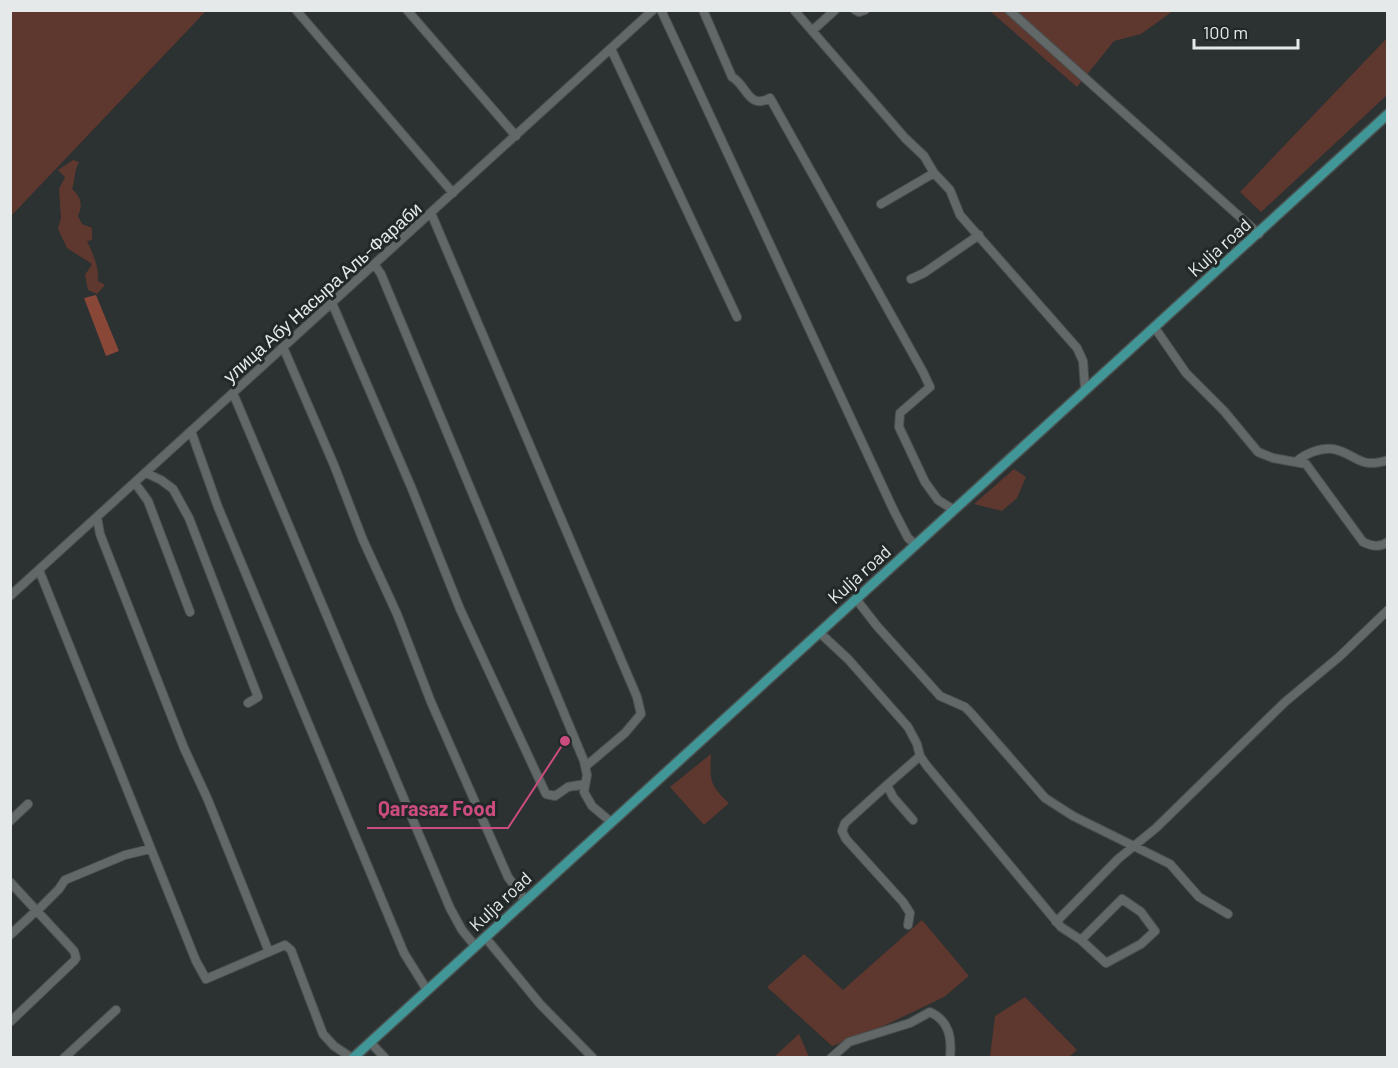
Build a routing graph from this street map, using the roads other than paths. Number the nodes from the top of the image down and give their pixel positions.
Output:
1 (296, 10) edge
2 (407, 10) edge
3 (653, 10) edge
4 (661, 10) edge
5 (703, 10) edge
6 (794, 10) edge
7 (835, 10) edge
8 (855, 10) edge
9 (865, 10) edge
10 (1009, 10) edge
11 (812, 31) junction
12 (611, 49) junction
13 (1388, 114) edge
14 (516, 136) junction
15 (934, 173) junction
16 (453, 193) junction
17 (881, 204) dead end
18 (431, 213) junction
19 (1259, 234) junction
20 (979, 235) junction
21 (374, 264) junction
22 (911, 279) dead end
23 (332, 303) junction
24 (737, 317) dead end
25 (1155, 328) junction
26 (283, 347) junction
27 (1085, 389) junction
28 (233, 393) junction
29 (191, 431) junction
30 (1388, 460) edge
31 (1297, 461) junction
32 (146, 472) junction
33 (135, 483) junction
34 (954, 510) junction
35 (97, 517) junction
36 (1388, 542) edge
37 (916, 545) junction
38 (39, 570) junction
39 (10, 596) edge
40 (856, 599) junction
41 (1388, 610) edge
42 (190, 612) dead end
43 (820, 633) junction
44 (248, 703) dead end
45 (920, 756) junction
46 (586, 766) junction
47 (585, 784) junction
48 (887, 785) junction
49 (28, 804) dead end
50 (913, 820) dead end
51 (10, 821) edge
52 (611, 822) junction
53 (1134, 847) junction
54 (150, 849) junction
55 (10, 882) edge
56 (525, 900) junction
57 (37, 911) junction
58 (1228, 915) dead end
59 (1056, 922) junction
60 (908, 925) dead end
61 (10, 935) edge
62 (485, 937) junction
63 (1081, 940) junction
64 (475, 946) junction
65 (269, 952) junction
66 (427, 990) junction
67 (116, 1010) dead end
68 (10, 1022) edge
69 (370, 1042) junction
70 (64, 1058) edge
71 (352, 1058) edge
72 (385, 1058) edge
73 (593, 1058) edge
74 (831, 1058) edge
75 (950, 1058) edge

1 - 16 street
2 - 14 street
3 - 12 street, улица Абу Насыра Аль-Фараби
4 - 37 street
5 - 34 street
6 - 11 street
7 - 11 street
8 - 9 street
10 - 19 street
11 - 15 street
12 - 14 street, улица Абу Насыра Аль-Фараби
12 - 24 street
13 - 19 main road, Kulja road
14 - 16 street, улица Абу Насыра Аль-Фараби
15 - 17 street
15 - 20 street
16 - 18 street, улица Абу Насыра Аль-Фараби
18 - 21 street, улица Абу Насыра Аль-Фараби
18 - 46 street
19 - 25 main road, Kulja road
20 - 22 street
20 - 27 street
21 - 23 street, улица Абу Насыра Аль-Фараби
21 - 46 street
23 - 26 street, улица Абу Насыра Аль-Фараби
23 - 47 street
25 - 27 main road, Kulja road
25 - 31 street
26 - 28 street, улица Абу Насыра Аль-Фараби
26 - 56 street
27 - 34 main road, Kulja road
28 - 29 street, улица Абу Насыра Аль-Фараби
28 - 64 street
29 - 32 street, улица Абу Насыра Аль-Фараби
29 - 66 street
30 - 31 street
31 - 36 street
32 - 33 street, улица Абу Насыра Аль-Фараби
32 - 44 street
33 - 35 street, улица Абу Насыра Аль-Фараби
33 - 42 street
34 - 37 main road, Kulja road
35 - 38 street, улица Абу Насыра Аль-Фараби
35 - 65 street
37 - 40 main road, Kulja road
38 - 39 street, улица Абу Насыра Аль-Фараби
38 - 54 street
40 - 43 main road, Kulja road
40 - 53 street
41 - 53 street
43 - 45 street
43 - 52 main road, Kulja road
45 - 48 street
45 - 59 street
46 - 47 street
47 - 52 street
48 - 50 street
48 - 60 street
49 - 51 street
52 - 56 main road, Kulja road
53 - 58 street
53 - 59 street
54 - 57 street
54 - 65 street
55 - 57 street
56 - 62 main road, Kulja road
57 - 61 street
57 - 68 street
59 - 63 street
62 - 64 main road, Kulja road
62 - 73 street
63 - 63 street
64 - 66 main road, Kulja road
65 - 71 street
66 - 69 main road, Kulja road
67 - 70 street
69 - 71 main road, Kulja road
69 - 72 street
74 - 75 street

